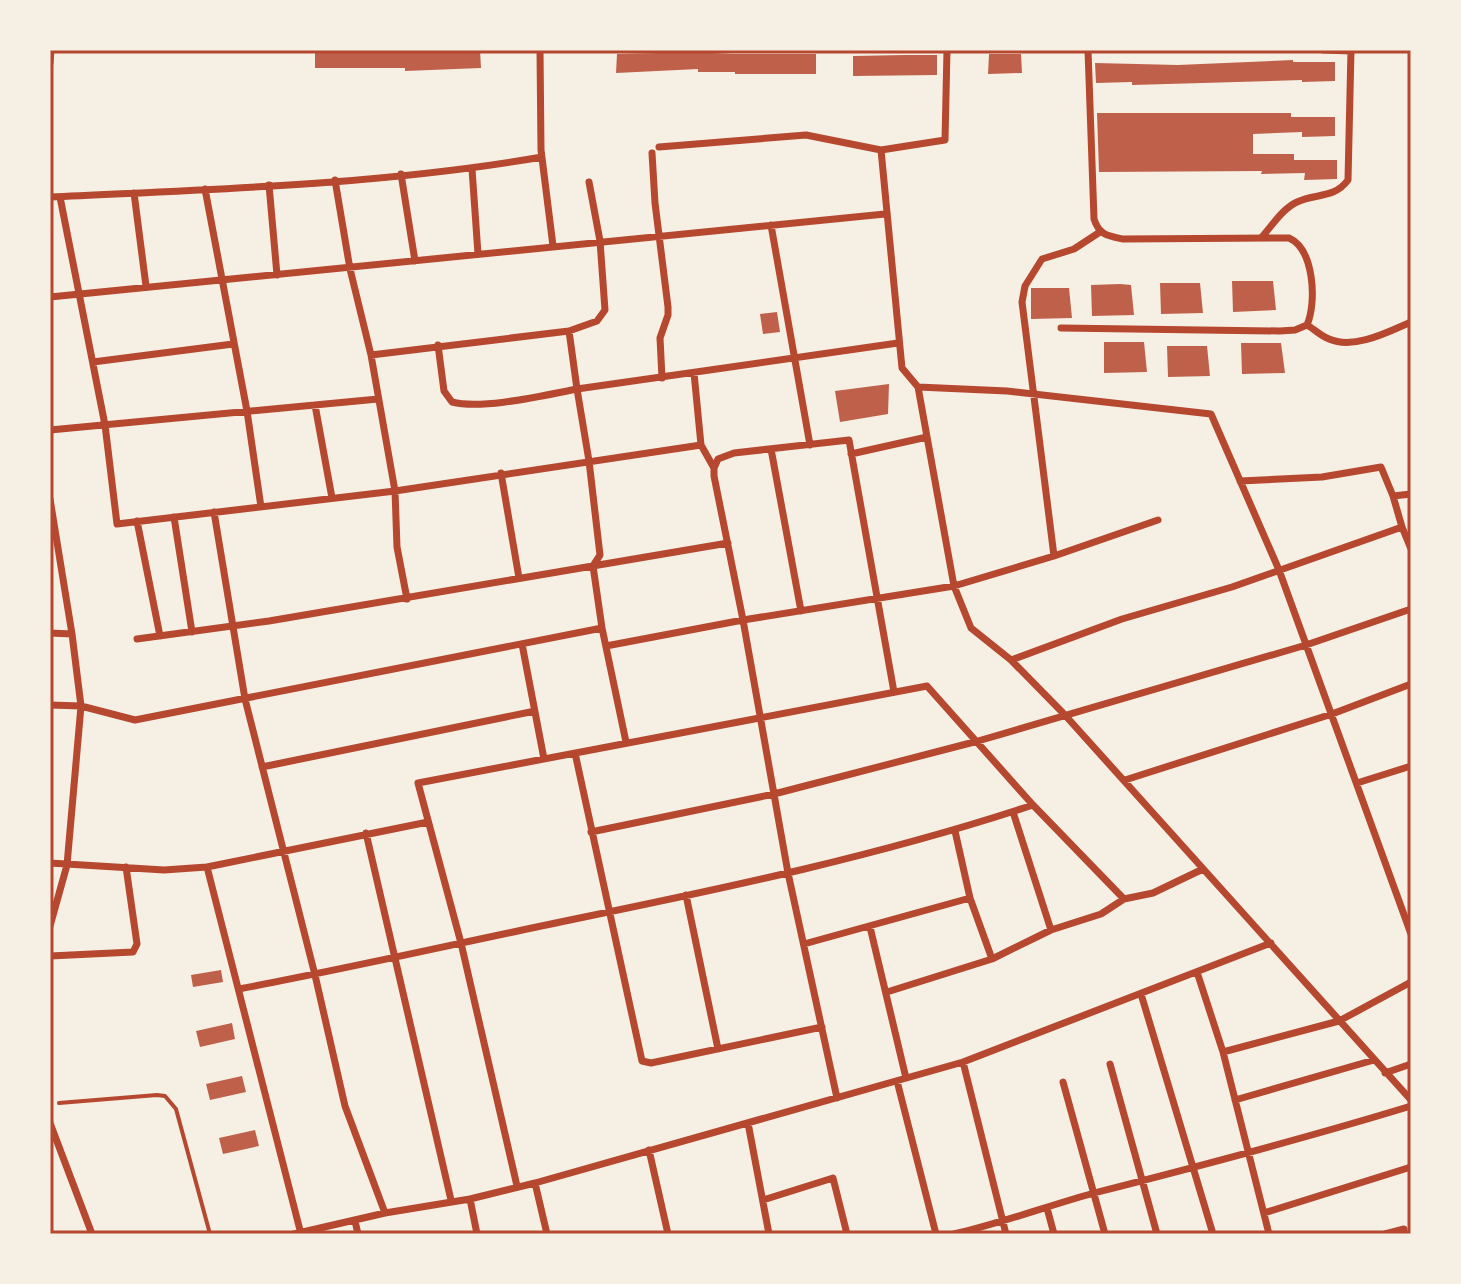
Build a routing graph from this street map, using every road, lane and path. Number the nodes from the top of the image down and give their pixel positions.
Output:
1 (51, 50) edge
2 (540, 50) edge
3 (947, 50) edge
4 (1088, 50) edge
5 (1323, 50) edge
6 (1351, 51) edge
7 (50, 63) edge
8 (659, 147) dead end
9 (881, 150) junction
10 (652, 153) dead end
11 (542, 157) junction
12 (472, 169) junction
13 (401, 174) junction
14 (335, 180) junction
15 (589, 182) dead end
16 (269, 185) junction
17 (205, 189) junction
18 (134, 193) junction
19 (50, 197) edge
20 (60, 197) junction
21 (885, 214) junction
22 (771, 225) junction
23 (1100, 232) junction
24 (659, 235) junction
25 (1261, 238) junction
26 (600, 241) junction
27 (553, 246) junction
28 (478, 254) junction
29 (415, 261) junction
30 (350, 269) junction
31 (277, 275) junction
32 (220, 280) junction
33 (146, 286) junction
34 (79, 294) junction
35 (50, 297) edge
36 (1411, 322) edge
37 (1307, 325) junction
38 (1061, 328) dead end
39 (569, 331) junction
40 (898, 343) junction
41 (233, 344) junction
42 (438, 345) junction
43 (371, 355) junction
44 (795, 358) junction
45 (93, 362) junction
46 (694, 373) junction
47 (662, 378) junction
48 (918, 387) junction
49 (577, 389) junction
50 (1034, 395) junction
51 (378, 399) junction
52 (315, 405) junction
53 (247, 411) junction
54 (105, 425) junction
55 (50, 430) edge
56 (927, 437) junction
57 (701, 445) junction
58 (810, 445) junction
59 (771, 449) junction
60 (851, 454) junction
61 (589, 461) junction
62 (714, 468) junction
63 (501, 473) junction
64 (1240, 481) junction
65 (395, 491) junction
66 (1411, 494) edge
67 (1393, 496) junction
68 (332, 498) junction
69 (50, 499) edge
70 (261, 507) junction
71 (214, 512) junction
72 (174, 517) junction
73 (1158, 520) dead end
74 (137, 521) junction
75 (1402, 527) junction
76 (728, 543) junction
77 (1411, 549) edge
78 (1054, 556) junction
79 (593, 566) junction
80 (1279, 570) junction
81 (519, 578) junction
82 (954, 586) junction
83 (407, 599) junction
84 (876, 599) junction
85 (1411, 609) edge
86 (801, 611) junction
87 (743, 620) junction
88 (231, 627) junction
89 (602, 628) junction
90 (192, 632) junction
91 (50, 633) edge
92 (72, 634) junction
93 (160, 636) junction
94 (137, 639) dead end
95 (522, 644) junction
96 (1306, 645) junction
97 (606, 646) junction
98 (1011, 660) junction
99 (1411, 684) edge
100 (894, 692) junction
101 (245, 699) junction
102 (50, 705) edge
103 (81, 706) junction
104 (535, 711) junction
105 (1064, 714) junction
106 (1332, 714) junction
107 (760, 717) junction
108 (978, 741) junction
109 (626, 742) junction
110 (575, 753) junction
111 (544, 759) junction
112 (1411, 766) edge
113 (262, 767) junction
114 (1125, 780) junction
115 (1357, 783) junction
116 (774, 794) junction
117 (1033, 805) junction
118 (1013, 812) junction
119 (428, 822) junction
120 (955, 831) junction
121 (591, 832) junction
122 (366, 833) junction
123 (284, 852) junction
124 (50, 863) edge
125 (67, 865) junction
126 (126, 867) junction
127 (207, 867) junction
128 (1203, 869) junction
129 (788, 873) junction
130 (686, 895) junction
131 (970, 898) junction
132 (1124, 899) junction
133 (608, 912) junction
134 (50, 926) edge
135 (870, 927) junction
136 (1051, 930) junction
137 (1411, 934) edge
138 (461, 943) junction
139 (1271, 943) junction
140 (804, 944) junction
141 (50, 956) edge
142 (393, 959) junction
143 (992, 959) junction
144 (1197, 972) junction
145 (315, 975) junction
146 (1411, 982) edge
147 (239, 989) junction
148 (887, 992) junction
149 (1141, 994) junction
150 (1339, 1021) junction
151 (822, 1027) junction
152 (718, 1049) junction
153 (1223, 1052) junction
154 (1374, 1060) junction
155 (963, 1062) junction
156 (1110, 1064) dead end
157 (1411, 1064) edge
158 (1385, 1073) junction
159 (906, 1078) junction
160 (897, 1081) junction
161 (1063, 1082) dead end
162 (837, 1098) junction
163 (1235, 1100) junction
164 (1411, 1100) edge
165 (59, 1103) dead end
166 (1411, 1106) edge
167 (50, 1123) edge
168 (748, 1123) junction
169 (649, 1150) junction
170 (1249, 1152) junction
171 (1411, 1167) edge
172 (1194, 1168) junction
173 (1143, 1182) junction
174 (535, 1183) junction
175 (517, 1186) junction
176 (1093, 1193) junction
177 (470, 1199) junction
178 (451, 1200) junction
179 (763, 1200) junction
180 (1047, 1208) junction
181 (385, 1213) junction
182 (1264, 1213) junction
183 (355, 1221) junction
184 (1003, 1223) junction
185 (1404, 1229) dead end
186 (299, 1233) edge
187 (92, 1234) edge
188 (210, 1234) edge
189 (358, 1234) edge
190 (477, 1234) edge
191 (547, 1234) edge
192 (668, 1234) edge
193 (769, 1234) edge
194 (847, 1234) edge
195 (936, 1234) edge
196 (954, 1234) edge
197 (1006, 1234) edge
198 (1054, 1234) edge
199 (1105, 1234) edge
200 (1157, 1234) edge
201 (1213, 1234) edge
202 (1269, 1234) edge
203 (1385, 1234) edge

1 - 7 street
2 - 11 street
3 - 9 street
4 - 23 street
5 - 6 street
6 - 25 street
8 - 9 street
9 - 21 street
10 - 24 street
11 - 12 street
11 - 27 street
12 - 13 street
12 - 28 street
13 - 14 street
13 - 29 street
14 - 16 street
14 - 30 street
15 - 26 street
16 - 17 street
16 - 31 street
17 - 18 street
17 - 32 street
18 - 20 street
18 - 33 street
19 - 20 street
20 - 34 street
21 - 22 street
21 - 40 street
22 - 24 street
22 - 44 street
23 - 25 street
23 - 50 street
24 - 26 street
24 - 47 street
25 - 37 street
26 - 27 street
26 - 39 street
27 - 28 street
28 - 29 street
29 - 30 street
30 - 31 street
30 - 43 street
31 - 32 street
32 - 33 street
32 - 41 street
33 - 34 street
34 - 35 street
34 - 45 street
36 - 37 street
37 - 38 street
39 - 42 street
39 - 49 street
40 - 44 street
40 - 48 street
41 - 45 street
41 - 53 street
42 - 43 street
42 - 49 street
43 - 51 street
44 - 46 street
44 - 58 street
45 - 54 street
46 - 47 street
46 - 57 street
47 - 49 street
48 - 50 street
48 - 56 street
49 - 61 street
50 - 64 street
50 - 78 street
51 - 52 street
51 - 65 street
52 - 53 street
52 - 68 street
53 - 54 street
53 - 70 street
54 - 55 street
54 - 74 street
56 - 60 street
56 - 82 street
57 - 61 street
57 - 62 street
58 - 59 street
58 - 60 street
59 - 62 street
59 - 86 street
60 - 84 street
61 - 63 street
61 - 79 street
62 - 76 street
63 - 65 street
63 - 81 street
64 - 67 street
64 - 80 street
65 - 68 street
65 - 83 street
66 - 67 street
67 - 75 street
68 - 70 street
69 - 92 street
70 - 71 street
71 - 72 street
71 - 88 street
72 - 74 street
72 - 90 street
73 - 78 street
74 - 93 street
75 - 77 street
75 - 80 street
76 - 79 street
76 - 87 street
78 - 82 street
79 - 81 street
79 - 89 street
80 - 96 street
80 - 98 street
81 - 83 street
82 - 84 street
82 - 98 street
83 - 88 street
84 - 86 street
84 - 100 street
85 - 96 street
86 - 87 street
87 - 97 street
87 - 107 street
88 - 90 street
88 - 101 street
89 - 95 street
89 - 97 street
90 - 93 street
91 - 92 street
92 - 103 street
93 - 94 street
95 - 101 street
95 - 104 street
96 - 105 street
96 - 106 street
97 - 109 street
98 - 105 street
99 - 106 street
100 - 107 street
100 - 108 street
101 - 103 street
101 - 113 street
102 - 103 street
103 - 125 street
104 - 111 street
104 - 113 street
105 - 108 street
105 - 114 street
106 - 114 street
106 - 115 street
107 - 109 street
107 - 116 street
108 - 116 street
108 - 117 street
109 - 110 street
110 - 111 street
110 - 121 street
111 - 119 street
112 - 115 street
113 - 123 street
114 - 128 street
115 - 137 street
116 - 121 street
116 - 129 street
117 - 118 street
117 - 132 street
118 - 120 street
118 - 136 street
119 - 122 street
119 - 138 street
120 - 129 street
120 - 131 street
121 - 133 street
122 - 123 street
122 - 142 street
123 - 127 street
123 - 145 street
124 - 125 street
125 - 126 street
125 - 134 street
126 - 127 street
126 - 141 street
127 - 147 street
128 - 132 street
128 - 139 street
129 - 130 street
129 - 140 street
130 - 133 street
130 - 152 street
131 - 135 street
131 - 143 street
132 - 136 street
133 - 138 street
133 - 152 street
135 - 140 street
135 - 148 street
136 - 143 street
138 - 142 street
138 - 175 street
139 - 144 street
139 - 150 street
140 - 151 street
142 - 145 street
142 - 178 street
143 - 148 street
144 - 149 street
144 - 153 street
145 - 147 street
145 - 181 street
146 - 150 street
147 - 186 street
148 - 159 street
149 - 155 street
149 - 172 street
150 - 153 street
150 - 154 street
151 - 152 street
151 - 162 street
153 - 163 street
154 - 158 street
154 - 163 street
155 - 159 street
155 - 184 street
156 - 173 street
157 - 158 street
158 - 164 street
159 - 160 street
160 - 162 street
160 - 195 street
161 - 176 street
162 - 168 street
163 - 170 street
165 - 188 lane
166 - 170 street
167 - 187 street
168 - 169 street
168 - 179 street
169 - 174 street
169 - 192 street
170 - 172 street
170 - 182 street
171 - 182 street
172 - 173 street
172 - 201 street
173 - 176 street
173 - 200 street
174 - 175 street
174 - 191 street
175 - 177 street
176 - 180 street
176 - 199 street
177 - 178 street
177 - 190 street
178 - 181 street
179 - 193 street
179 - 194 street
180 - 184 street
180 - 198 street
181 - 183 street
182 - 202 street
183 - 186 street
183 - 189 street
184 - 196 street
184 - 197 street
185 - 203 street

